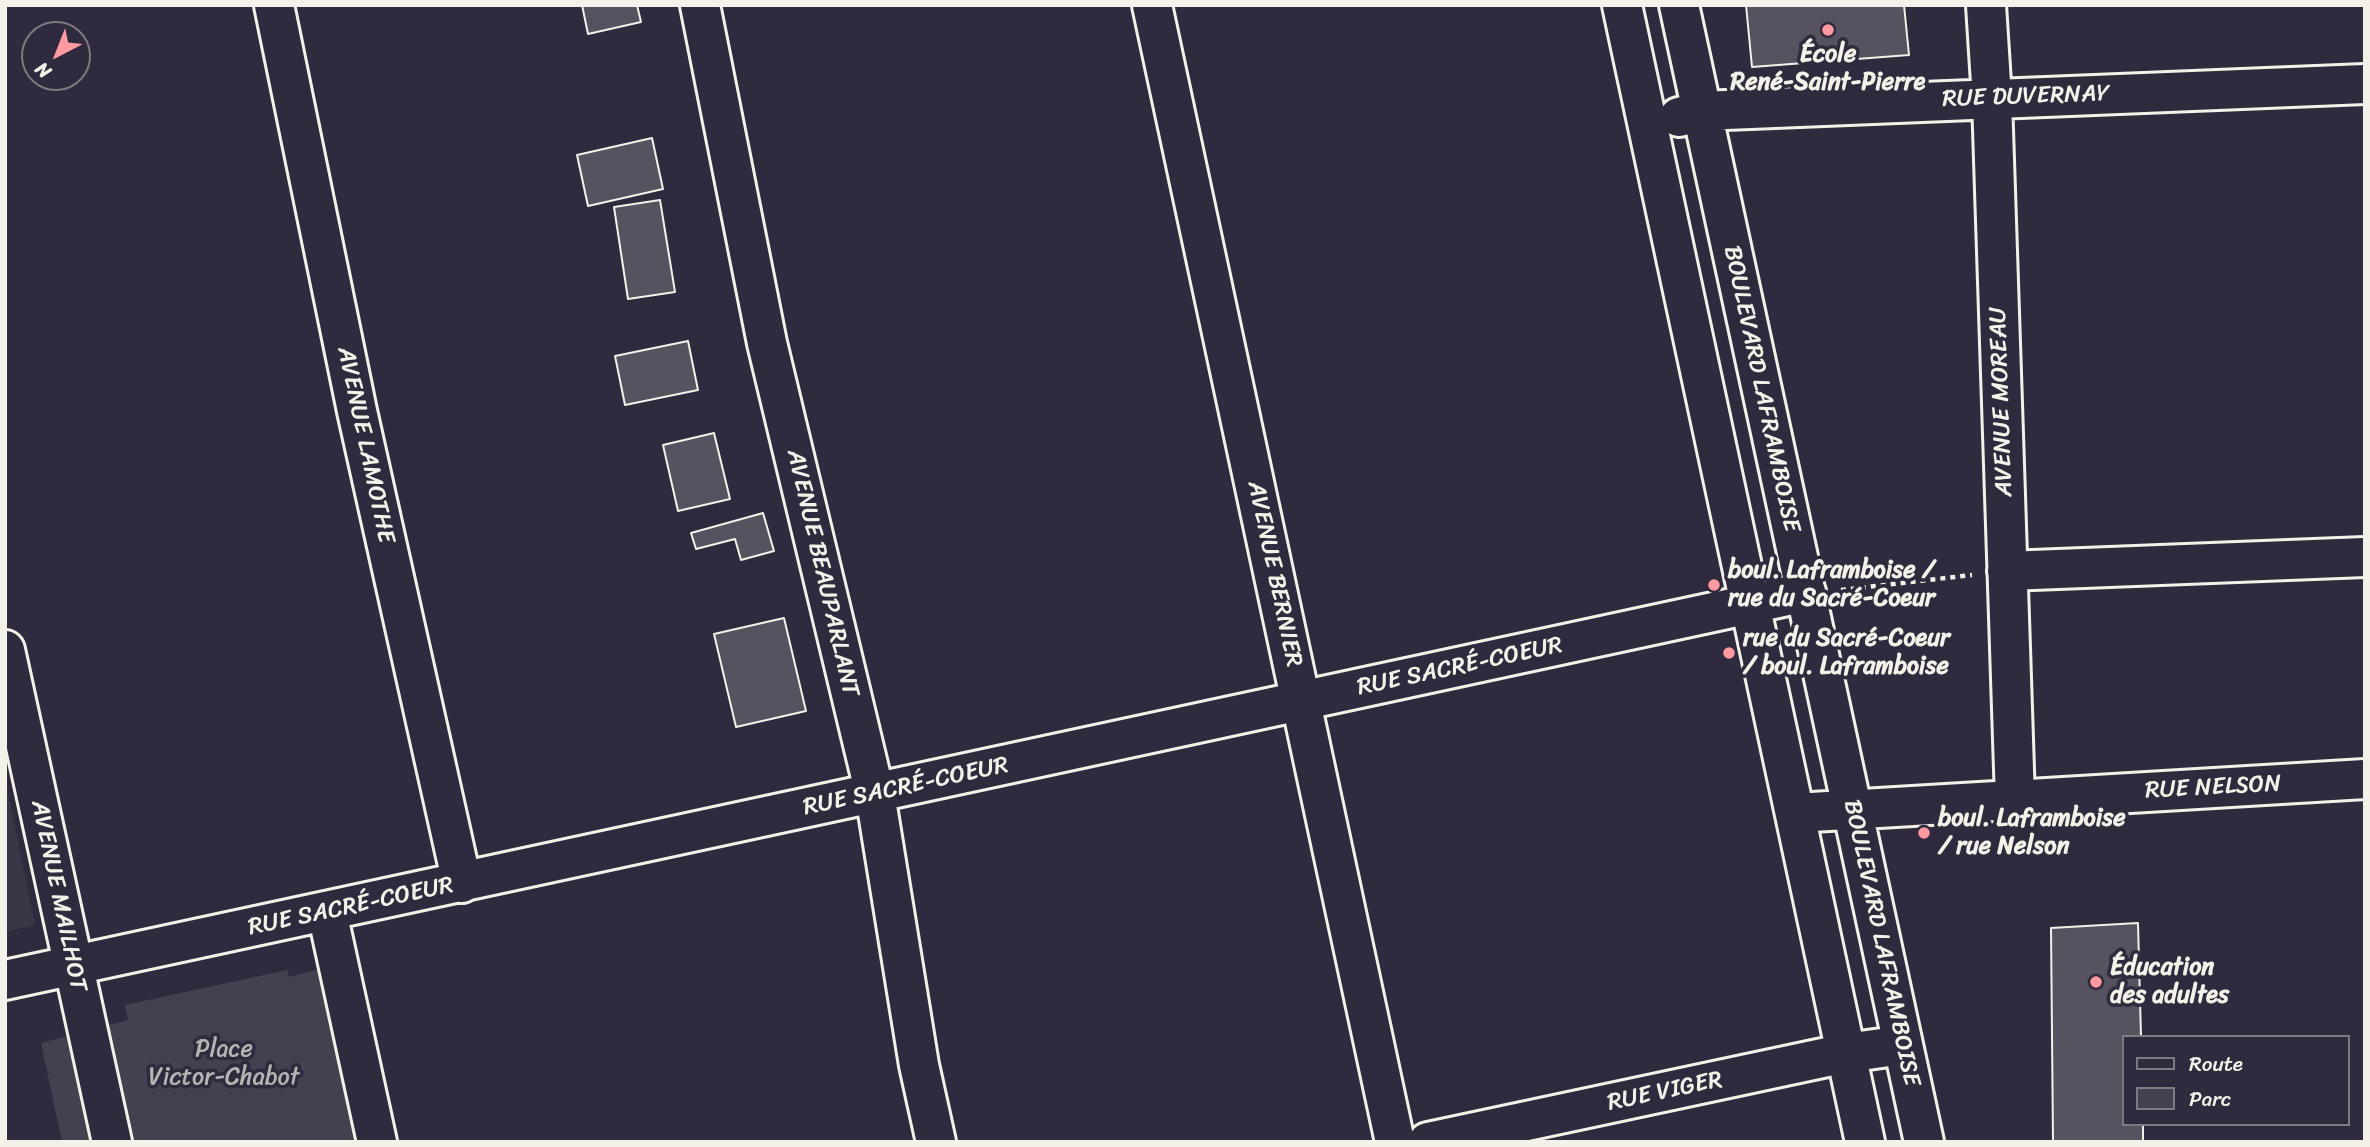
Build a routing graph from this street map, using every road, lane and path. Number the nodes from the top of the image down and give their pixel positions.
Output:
1 (274, 5) edge
2 (700, 5) edge
3 (1153, 5) edge
4 (1622, 5) edge
5 (1679, 5) edge
6 (1986, 5) edge
7 (2365, 83) edge
8 (1992, 99) junction
9 (1701, 111) junction
10 (1647, 124) junction
11 (2365, 557) edge
12 (2007, 570) junction
13 (1820, 592) junction
14 (1750, 604) junction
15 (5, 650) edge
16 (1301, 702) junction
17 (2365, 779) edge
18 (875, 794) junction
19 (2015, 800) junction
20 (1853, 811) junction
21 (1795, 813) junction
22 (462, 883) junction
23 (327, 912) junction
24 (73, 966) junction
25 (5, 980) edge
26 (1903, 1045) junction
27 (1846, 1053) junction
28 (111, 1142) edge
29 (377, 1142) edge
30 (936, 1142) edge
31 (1395, 1142) edge
32 (1428, 1142) edge
33 (1866, 1142) edge
34 (1924, 1142) edge

1 - 22 street, AVENUE LAMOTHE
2 - 18 street, AVENUE BEAUPARLANT
3 - 16 street, AVENUE BERNIER
4 - 10 street
5 - 9 street, BOULEVARD LAFRAMBOISE
6 - 8 street, AVENUE MOREAU
7 - 8 street, RUE DUVERNAY
8 - 9 street, RUE DUVERNAY
8 - 12 street, AVENUE MOREAU
9 - 10 street, RUE DUVERNAY
9 - 13 street, BOULEVARD LAFRAMBOISE
10 - 14 street
11 - 12 street
12 - 13 path
12 - 19 street, AVENUE MOREAU
13 - 14 street, RUE SACRÉ-COEUR
13 - 20 street, BOULEVARD LAFRAMBOISE
14 - 16 street, RUE SACRÉ-COEUR
14 - 21 street
15 - 24 street, AVENUE MAILHOT
16 - 18 street, RUE SACRÉ-COEUR
16 - 31 street, AVENUE BERNIER
17 - 19 street, RUE NELSON
18 - 22 street, RUE SACRÉ-COEUR
18 - 30 street, AVENUE BEAUPARLANT
19 - 20 street, RUE NELSON
20 - 21 street, RUE NELSON
20 - 26 street, BOULEVARD LAFRAMBOISE
21 - 27 street
22 - 23 street, RUE SACRÉ-COEUR
23 - 24 street, RUE SACRÉ-COEUR
23 - 29 street
24 - 25 street, RUE SACRÉ-COEUR
24 - 28 street, AVENUE MAILHOT
26 - 27 street, RUE VIGER
26 - 34 street, BOULEVARD LAFRAMBOISE
27 - 32 street, RUE VIGER
27 - 33 street

